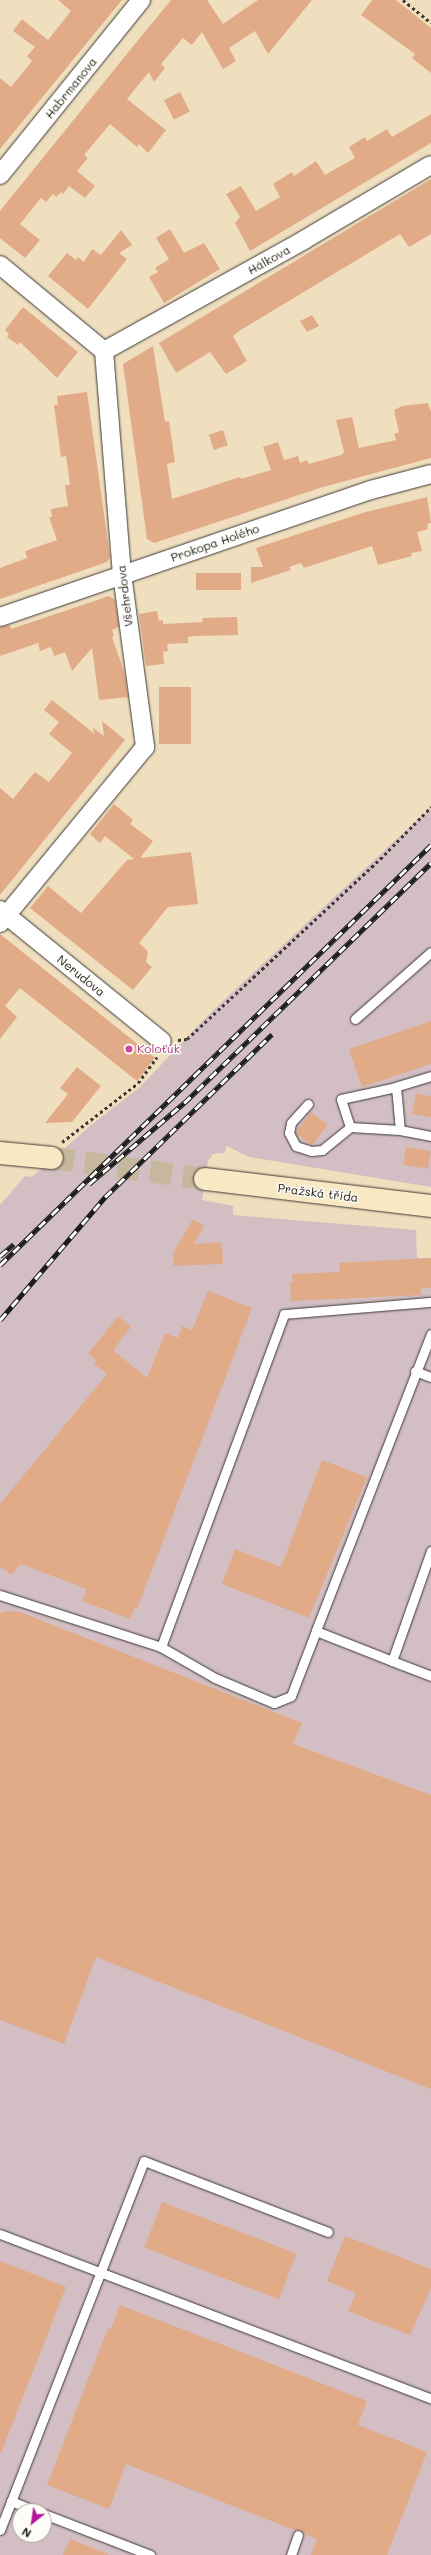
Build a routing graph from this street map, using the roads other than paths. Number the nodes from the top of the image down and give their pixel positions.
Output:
1 (141, 0) edge
2 (431, 165) edge
3 (0, 175) edge
4 (0, 265) edge
5 (104, 352) junction
6 (431, 474) edge
7 (122, 574) junction
8 (0, 617) edge
9 (2, 916) edge
10 (431, 952) edge
11 (355, 1019) dead end
12 (162, 1041) road end
13 (431, 1076) edge
14 (396, 1087) junction
15 (308, 1104) dead end
16 (350, 1127) junction
17 (400, 1130) junction
18 (431, 1136) edge
19 (0, 1153) edge
20 (52, 1158) tunnel mouth
21 (205, 1179) tunnel mouth
22 (431, 1206) edge
23 (431, 1302) edge
24 (431, 1334) edge
25 (415, 1371) junction
26 (431, 1377) edge
27 (431, 1551) edge
28 (0, 1595) edge
29 (316, 1631) junction
30 (161, 1647) junction
31 (392, 1661) junction
32 (431, 1676) edge
33 (328, 2232) dead end
34 (0, 2234) edge
35 (100, 2272) junction
36 (431, 2399) edge
37 (11, 2502) joint
38 (52, 2517) edge
39 (0, 2530) edge
40 (298, 2535) dead end
41 (150, 2555) edge
42 (291, 2555) edge

1 - 3 street, Habrmanova
2 - 5 street, Hálkova
4 - 5 street
5 - 7 street, Všehrdova
6 - 7 street, Prokopa Holého
7 - 8 street, Prokopa Holého
7 - 9 street, Všehrdova
9 - 12 street, Nerudova
10 - 11 lane
13 - 14 lane
14 - 16 lane
14 - 17 lane
15 - 16 lane
16 - 17 lane
17 - 18 lane
19 - 20 street
21 - 22 street, Pražská třída
23 - 30 lane
24 - 25 lane
25 - 26 lane
25 - 29 lane
27 - 31 lane
28 - 30 lane
29 - 30 lane
29 - 31 lane
31 - 32 lane
33 - 35 lane
34 - 35 lane
35 - 36 lane
35 - 37 lane
37 - 39 lane
38 - 41 lane
40 - 42 lane

